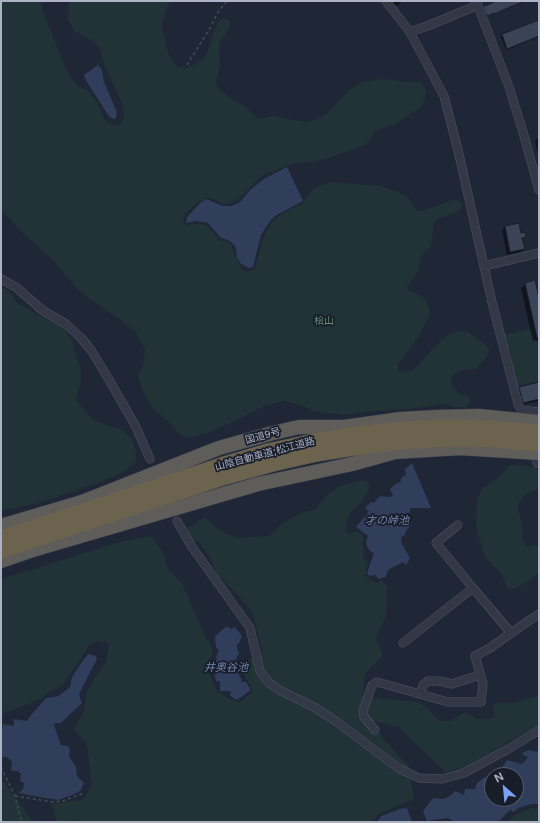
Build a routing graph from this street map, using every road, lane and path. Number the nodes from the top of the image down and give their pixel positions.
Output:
1 (227, 1) edge
2 (386, 1) edge
3 (477, 3) edge
4 (410, 32) junction
5 (187, 65) dead end
6 (539, 190) edge
7 (539, 253) edge
8 (484, 266) junction
9 (1, 279) edge
10 (539, 412) edge
11 (539, 422) edge
12 (344, 427) junction
13 (539, 432) edge
14 (395, 452) junction
15 (538, 453) edge
16 (150, 459) dead end
17 (177, 521) dead end
18 (63, 525) junction
19 (458, 525) dead end
20 (1, 526) edge
21 (1, 538) edge
22 (1, 551) edge
23 (1, 561) edge
24 (473, 588) junction
25 (539, 614) edge
26 (511, 634) junction
27 (404, 643) dead end
28 (480, 675) junction
29 (420, 694) junction
30 (375, 730) dead end
31 (539, 730) edge
32 (1, 767) edge
33 (84, 793) dead end
34 (16, 796) junction
35 (24, 822) edge

1 - 5 path
2 - 4 street
3 - 4 street
3 - 6 street
4 - 8 street
7 - 8 street
8 - 10 street
9 - 16 street
11 - 12 highway, 国道9号
12 - 18 highway
12 - 20 highway, 国道9号
13 - 18 highway, 山陰自動車道;松江道路
14 - 15 highway
14 - 18 highway
14 - 23 highway
15 - 18 highway, 山陰自動車道;松江道路
17 - 31 street
18 - 21 highway, 山陰自動車道;松江道路
18 - 22 highway, 山陰自動車道;松江道路
19 - 24 street
24 - 26 street
24 - 27 street
25 - 26 street
26 - 28 street
28 - 29 street
28 - 29 street
29 - 30 street
32 - 34 path
33 - 34 path
34 - 35 path

